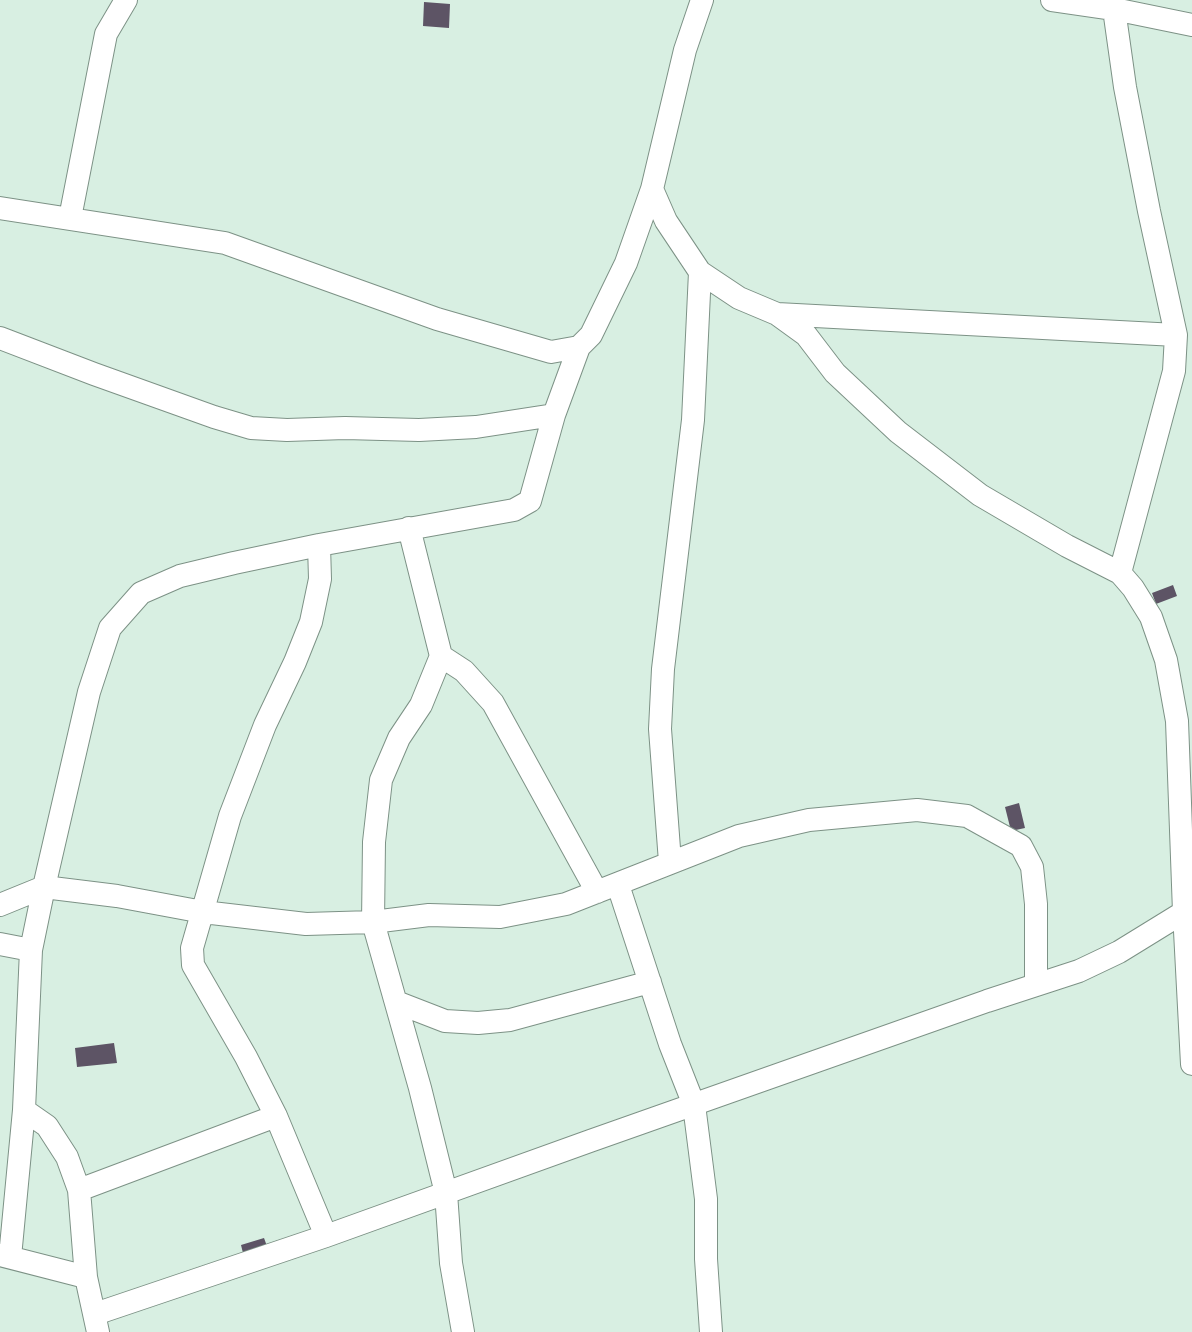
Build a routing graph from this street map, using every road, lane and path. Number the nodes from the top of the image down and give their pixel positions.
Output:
1 (126, 0) edge
2 (702, 0) edge
3 (1052, 0) edge
4 (1114, 8) junction
5 (1192, 24) edge
6 (652, 189) junction
7 (0, 208) edge
8 (70, 218) junction
9 (700, 272) junction
10 (777, 314) junction
11 (1176, 335) junction
12 (0, 338) edge
13 (579, 347) junction
14 (554, 415) junction
15 (409, 528) junction
16 (319, 545) junction
17 (1120, 573) junction
18 (441, 656) junction
19 (670, 862) junction
20 (618, 885) junction
21 (44, 887) junction
22 (597, 892) junction
23 (0, 905) edge
24 (203, 912) junction
25 (1184, 912) junction
26 (373, 922) junction
27 (0, 944) edge
28 (30, 950) junction
29 (650, 982) junction
30 (1036, 985) junction
31 (396, 1002) junction
32 (1192, 1064) edge
33 (694, 1105) junction
34 (24, 1110) junction
35 (276, 1116) junction
36 (79, 1190) junction
37 (446, 1192) junction
38 (326, 1236) junction
39 (5, 1256) edge
40 (86, 1277) junction
41 (97, 1323) edge
42 (463, 1332) edge
43 (711, 1332) edge

1 - 8 street
2 - 6 street
3 - 4 street
4 - 5 street
4 - 11 street
6 - 9 street
6 - 13 street
7 - 8 street
8 - 13 street
9 - 10 street
9 - 19 street
10 - 11 street
10 - 17 street
11 - 17 street
12 - 14 street
13 - 14 street
14 - 15 street
15 - 16 street
15 - 18 street
16 - 21 street
16 - 24 street
17 - 25 street
18 - 22 street
18 - 26 street
19 - 20 street
19 - 30 street
20 - 22 street
20 - 29 street
21 - 23 street
21 - 24 street
21 - 28 street
22 - 26 street
24 - 26 street
24 - 35 street
25 - 30 street
25 - 32 street
26 - 31 street
27 - 28 street
28 - 34 street
29 - 31 street
29 - 33 street
30 - 33 street
31 - 37 street
33 - 37 street
33 - 43 street
34 - 36 street
34 - 39 street
35 - 36 street
35 - 38 street
36 - 40 street
37 - 38 street
37 - 42 street
38 - 41 street
39 - 40 street
40 - 41 street

